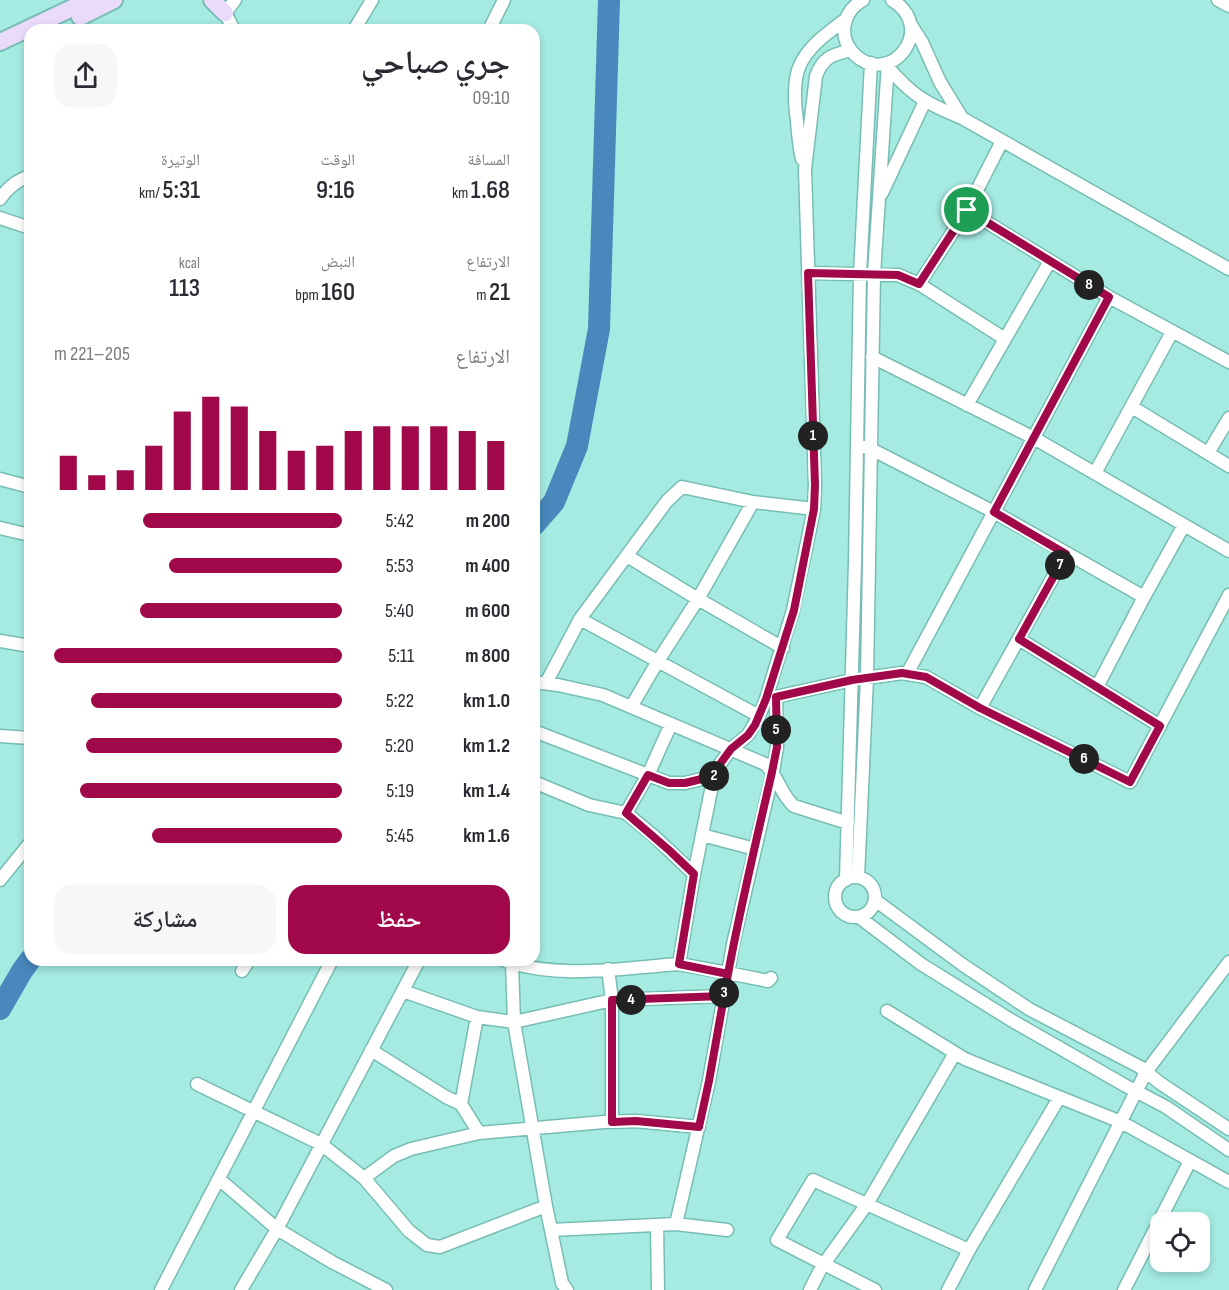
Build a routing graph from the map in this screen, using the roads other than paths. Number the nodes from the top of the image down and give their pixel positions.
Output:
1 (89, 0) edge
2 (114, 0) edge
3 (212, 0) edge
4 (372, 0) edge
5 (504, 0) edge
6 (863, 0) edge
7 (892, 0) edge
8 (1218, 0) edge
9 (226, 3) edge
10 (1229, 6) edge
11 (847, 10) edge
12 (38, 24) edge
13 (64, 24) edge
14 (232, 24) edge
15 (358, 24) edge
16 (492, 24) edge
17 (911, 25) junction
18 (24, 31) edge
19 (0, 42) edge
20 (24, 44) edge
21 (851, 50) junction
22 (0, 55) edge
23 (871, 63) junction
24 (887, 64) junction
25 (925, 101) junction
26 (962, 118) junction
27 (1002, 141) junction
28 (805, 169) junction
29 (24, 179) edge
30 (0, 199) edge
31 (879, 200) junction
32 (967, 210) junction
33 (0, 218) edge
34 (24, 226) edge
35 (1050, 261) junction
36 (1229, 269) edge
37 (808, 273) junction
38 (860, 274) junction
39 (874, 274) junction
40 (919, 284) junction
41 (1109, 297) junction
42 (1172, 332) junction
43 (1005, 339) junction
44 (872, 357) junction
45 (1229, 362) edge
46 (967, 405) junction
47 (1131, 407) junction
48 (1229, 418) edge
49 (1034, 438) junction
50 (857, 445) junction
51 (871, 449) junction
52 (1208, 453) junction
53 (1229, 466) edge
54 (1095, 473) junction
55 (0, 479) edge
56 (24, 485) edge
57 (753, 502) junction
58 (814, 509) junction
59 (994, 512) junction
60 (1184, 525) junction
61 (0, 528) edge
62 (24, 534) edge
63 (1229, 550) edge
64 (1066, 554) junction
65 (627, 556) junction
66 (1229, 595) edge
67 (1144, 597) junction
68 (698, 599) junction
69 (580, 620) junction
70 (1019, 639) junction
71 (0, 641) edge
72 (24, 645) edge
73 (783, 648) junction
74 (658, 661) junction
75 (907, 674) junction
76 (867, 678) junction
77 (852, 680) junction
78 (540, 682) edge
79 (1097, 687) junction
80 (771, 698) junction
81 (631, 707) junction
82 (980, 708) junction
83 (759, 716) junction
84 (671, 724) junction
85 (1160, 726) junction
86 (540, 733) edge
87 (0, 736) edge
88 (24, 738) edge
89 (731, 749) junction
90 (772, 772) junction
91 (648, 775) junction
92 (714, 776) junction
93 (540, 785) edge
94 (626, 813) junction
95 (848, 824) junction
96 (702, 835) junction
97 (755, 849) junction
98 (24, 850) edge
99 (694, 874) junction
100 (852, 878) junction
101 (0, 880) edge
102 (875, 900) junction
103 (859, 917) junction
104 (1229, 962) edge
105 (679, 964) junction
106 (329, 966) edge
107 (416, 966) edge
108 (507, 966) edge
109 (524, 966) edge
110 (608, 969) junction
111 (728, 974) junction
112 (771, 978) dead end
113 (403, 991) junction
114 (724, 996) junction
115 (612, 1000) junction
116 (887, 1011) dead end
117 (477, 1017) junction
118 (514, 1022) junction
119 (371, 1050) junction
120 (955, 1053) junction
121 (1146, 1072) junction
122 (197, 1084) dead end
123 (1137, 1091) junction
124 (1059, 1098) junction
125 (461, 1104) junction
126 (254, 1112) junction
127 (612, 1122) junction
128 (1121, 1122) junction
129 (699, 1127) junction
130 (532, 1128) junction
131 (1229, 1129) edge
132 (479, 1133) junction
133 (321, 1144) junction
134 (1229, 1150) edge
135 (1191, 1161) junction
136 (364, 1178) junction
137 (219, 1179) junction
138 (1229, 1182) edge
139 (867, 1204) junction
140 (546, 1206) junction
141 (676, 1224) junction
142 (657, 1225) junction
143 (277, 1229) junction
144 (551, 1230) junction
145 (727, 1230) dead end
146 (969, 1250) junction
147 (825, 1264) junction
148 (166, 1288) edge
149 (241, 1290) edge
150 (386, 1290) edge
151 (567, 1290) edge
152 (658, 1290) edge
153 (810, 1290) edge
154 (875, 1290) edge
155 (948, 1290) edge
156 (1035, 1290) edge
157 (1124, 1290) edge

1 - 12 main road
2 - 13 main road
3 - 9 main road
4 - 15 street
5 - 16 street
6 - 11 street
7 - 17 street
8 - 10 street
9 - 14 street
11 - 21 street
11 - 28 street
17 - 24 street
17 - 26 street
18 - 19 main road
20 - 22 main road
21 - 23 street
21 - 28 street
23 - 24 street
23 - 38 street
24 - 25 street
24 - 31 street
25 - 26 street
25 - 31 street
26 - 27 street
27 - 32 street
27 - 36 street
28 - 37 street
29 - 30 street
31 - 39 street
32 - 35 street
32 - 40 street
33 - 34 street
35 - 41 street
35 - 43 street
37 - 38 street
37 - 58 street
38 - 39 street
38 - 50 street
39 - 40 street
39 - 44 street
40 - 43 street
41 - 42 street
41 - 49 street
42 - 45 street
42 - 47 street
43 - 46 street
44 - 46 street
44 - 51 street
46 - 49 street
47 - 52 street
47 - 54 street
48 - 52 street
49 - 54 street
49 - 59 street
50 - 51 street
50 - 77 street
51 - 59 street
51 - 76 street
52 - 53 street
54 - 60 street
55 - 56 street
57 - 58 street
57 - 65 street
57 - 68 street
58 - 73 street
59 - 64 street
59 - 75 street
60 - 63 street
60 - 67 street
61 - 62 street
64 - 67 street
64 - 70 street
65 - 68 street
65 - 69 street
66 - 85 street
67 - 79 street
68 - 73 street
68 - 74 street
69 - 74 street
69 - 78 street
70 - 79 street
70 - 82 street
71 - 72 street
73 - 80 street
74 - 81 street
74 - 83 street
75 - 76 street
75 - 82 street
76 - 77 street
76 - 100 street
77 - 80 street
77 - 95 street
78 - 81 street
79 - 85 street
80 - 83 street
80 - 90 street
81 - 84 street
82 - 85 street
83 - 89 street
84 - 89 street
84 - 91 street
86 - 91 street
87 - 88 street
89 - 90 street
89 - 92 street
90 - 95 street
90 - 97 street
91 - 92 street
91 - 94 street
92 - 96 street
93 - 94 street
94 - 99 street
95 - 100 street
96 - 97 street
96 - 99 street
97 - 111 street
98 - 101 street
99 - 105 street
100 - 102 street
100 - 103 street
102 - 103 street
102 - 121 street
103 - 123 street
104 - 121 street
105 - 110 street
105 - 111 street
106 - 126 street
107 - 113 street
108 - 118 street
109 - 110 street
110 - 115 street
111 - 112 street
111 - 114 street
113 - 117 street
113 - 119 street
114 - 115 street
114 - 129 street
115 - 118 street
115 - 127 street
116 - 120 street
117 - 118 street
117 - 125 street
118 - 130 street
119 - 125 street
119 - 133 street
120 - 124 street
120 - 139 street
121 - 123 street
121 - 131 street
122 - 126 street
123 - 128 street
123 - 134 street
124 - 128 street
124 - 146 street
125 - 132 street
126 - 133 street
126 - 137 street
127 - 129 street
127 - 130 street
128 - 135 street
128 - 156 street
129 - 141 street
130 - 132 street
130 - 140 street
132 - 136 street
133 - 136 street
133 - 143 street
135 - 138 street
135 - 157 street
136 - 140 street
137 - 143 street
137 - 148 street
139 - 146 street
139 - 147 street
139 - 147 street
140 - 144 street
141 - 142 street
141 - 145 street
142 - 144 street
142 - 152 street
143 - 149 street
143 - 150 street
144 - 151 street
146 - 155 street
147 - 153 street
147 - 154 street

